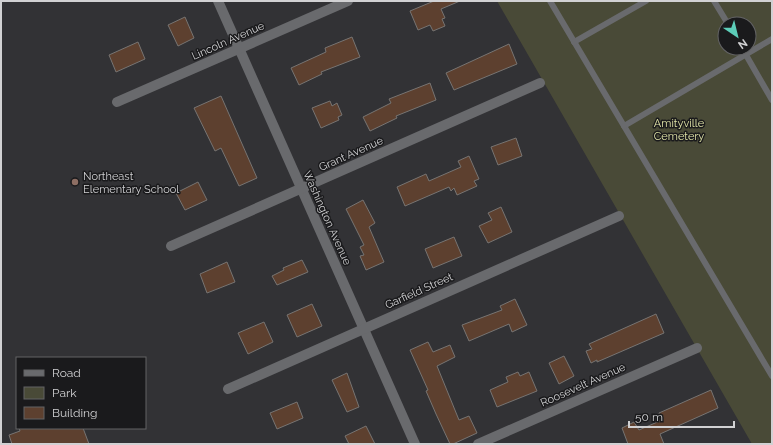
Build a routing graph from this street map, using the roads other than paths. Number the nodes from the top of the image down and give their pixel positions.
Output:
1 (218, 1) edge
2 (348, 1) edge
3 (550, 1) edge
4 (646, 1) edge
5 (714, 1) edge
6 (723, 16) edge
7 (772, 39) edge
8 (574, 42) junction
9 (757, 48) edge
10 (239, 49) junction
11 (743, 56) edge
12 (746, 56) edge
13 (540, 83) dead end
14 (772, 100) edge
15 (117, 102) dead end
16 (624, 126) junction
17 (300, 189) junction
18 (619, 216) dead end
19 (171, 246) dead end
20 (363, 329) junction
21 (697, 348) dead end
22 (772, 376) edge
23 (228, 389) dead end
24 (415, 444) edge
25 (478, 444) edge

1 - 10 street, Washington Avenue
2 - 10 street, Lincoln Avenue
3 - 8 lane
4 - 8 lane
5 - 6 lane
7 - 9 lane
8 - 16 lane
10 - 15 street, Lincoln Avenue
10 - 17 street, Washington Avenue
11 - 16 lane
12 - 14 lane
13 - 17 street, Grant Avenue
16 - 22 lane
17 - 19 street, Grant Avenue
17 - 20 street, Washington Avenue
18 - 20 street, Garfield Street
20 - 23 street, Garfield Street
20 - 24 street, Washington Avenue
21 - 25 street, Roosevelt Avenue

